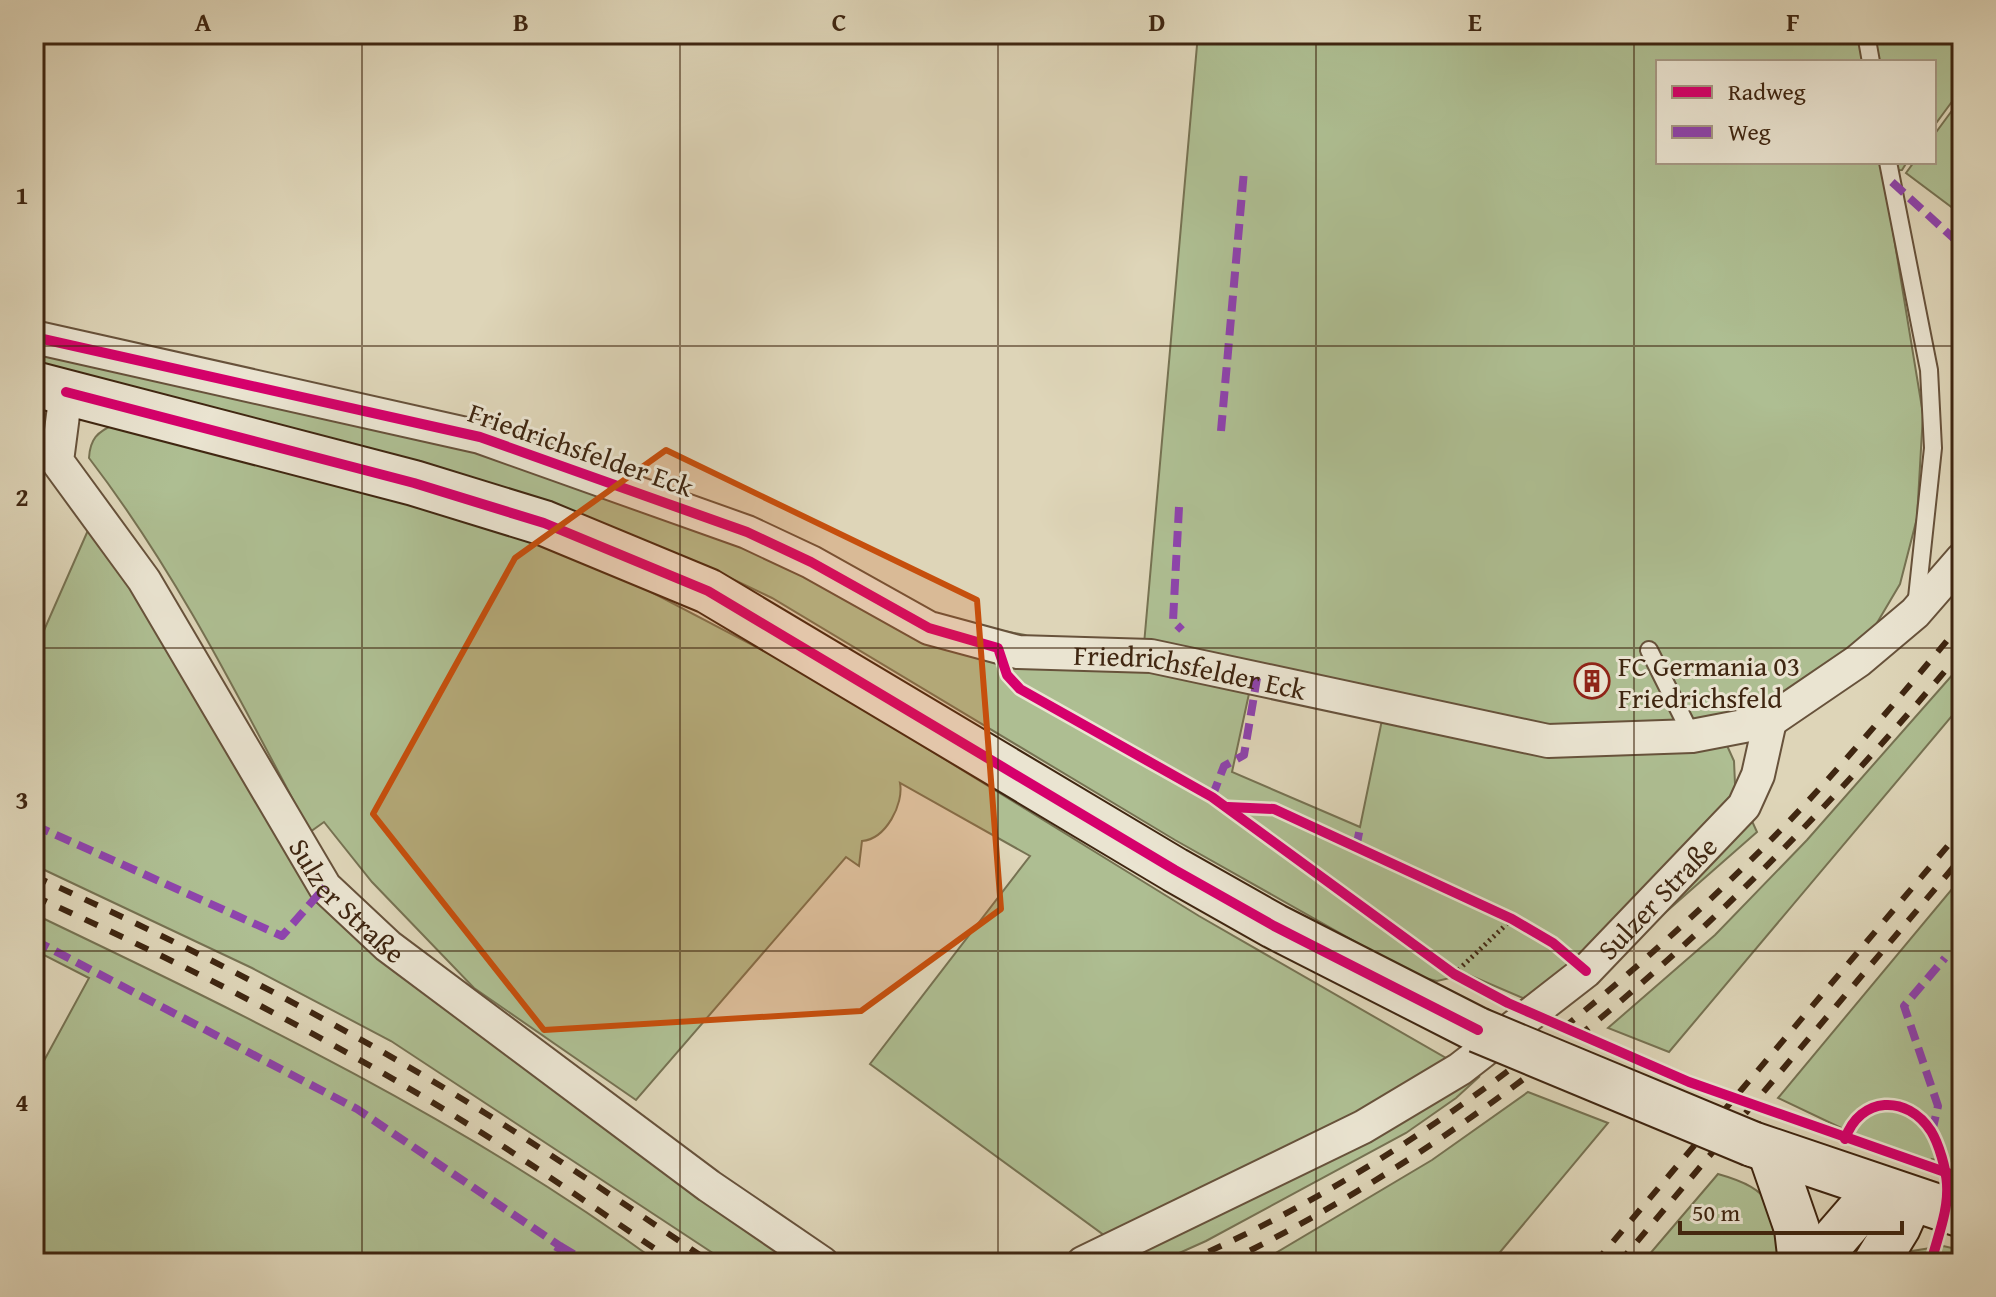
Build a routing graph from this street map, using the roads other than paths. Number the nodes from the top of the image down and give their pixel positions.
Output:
1 (1866, 34) edge
2 (1871, 60) edge
3 (1888, 164) edge
4 (34, 337) edge
5 (50, 388) edge
6 (1962, 559) edge
7 (1915, 613) junction
8 (1649, 650) dead end
9 (1770, 721) junction
10 (1692, 736) junction
11 (1761, 1148) junction
12 (1902, 1197) junction
13 (1962, 1215) edge
14 (822, 1263) edge
15 (1083, 1263) edge
16 (1801, 1263) edge
17 (1814, 1263) edge
18 (1876, 1263) edge

1 - 2 lane
3 - 7 lane
4 - 10 street, Friedrichsfelder Eck
5 - 11 main road, bridge
5 - 14 street, Sulzer Straße
6 - 7 street
7 - 9 street
8 - 10 lane
9 - 10 street, Friedrichsfelder Eck
9 - 15 street, Sulzer Straße
11 - 12 main road
11 - 16 main road
12 - 13 main road
12 - 17 main road
12 - 18 main road

